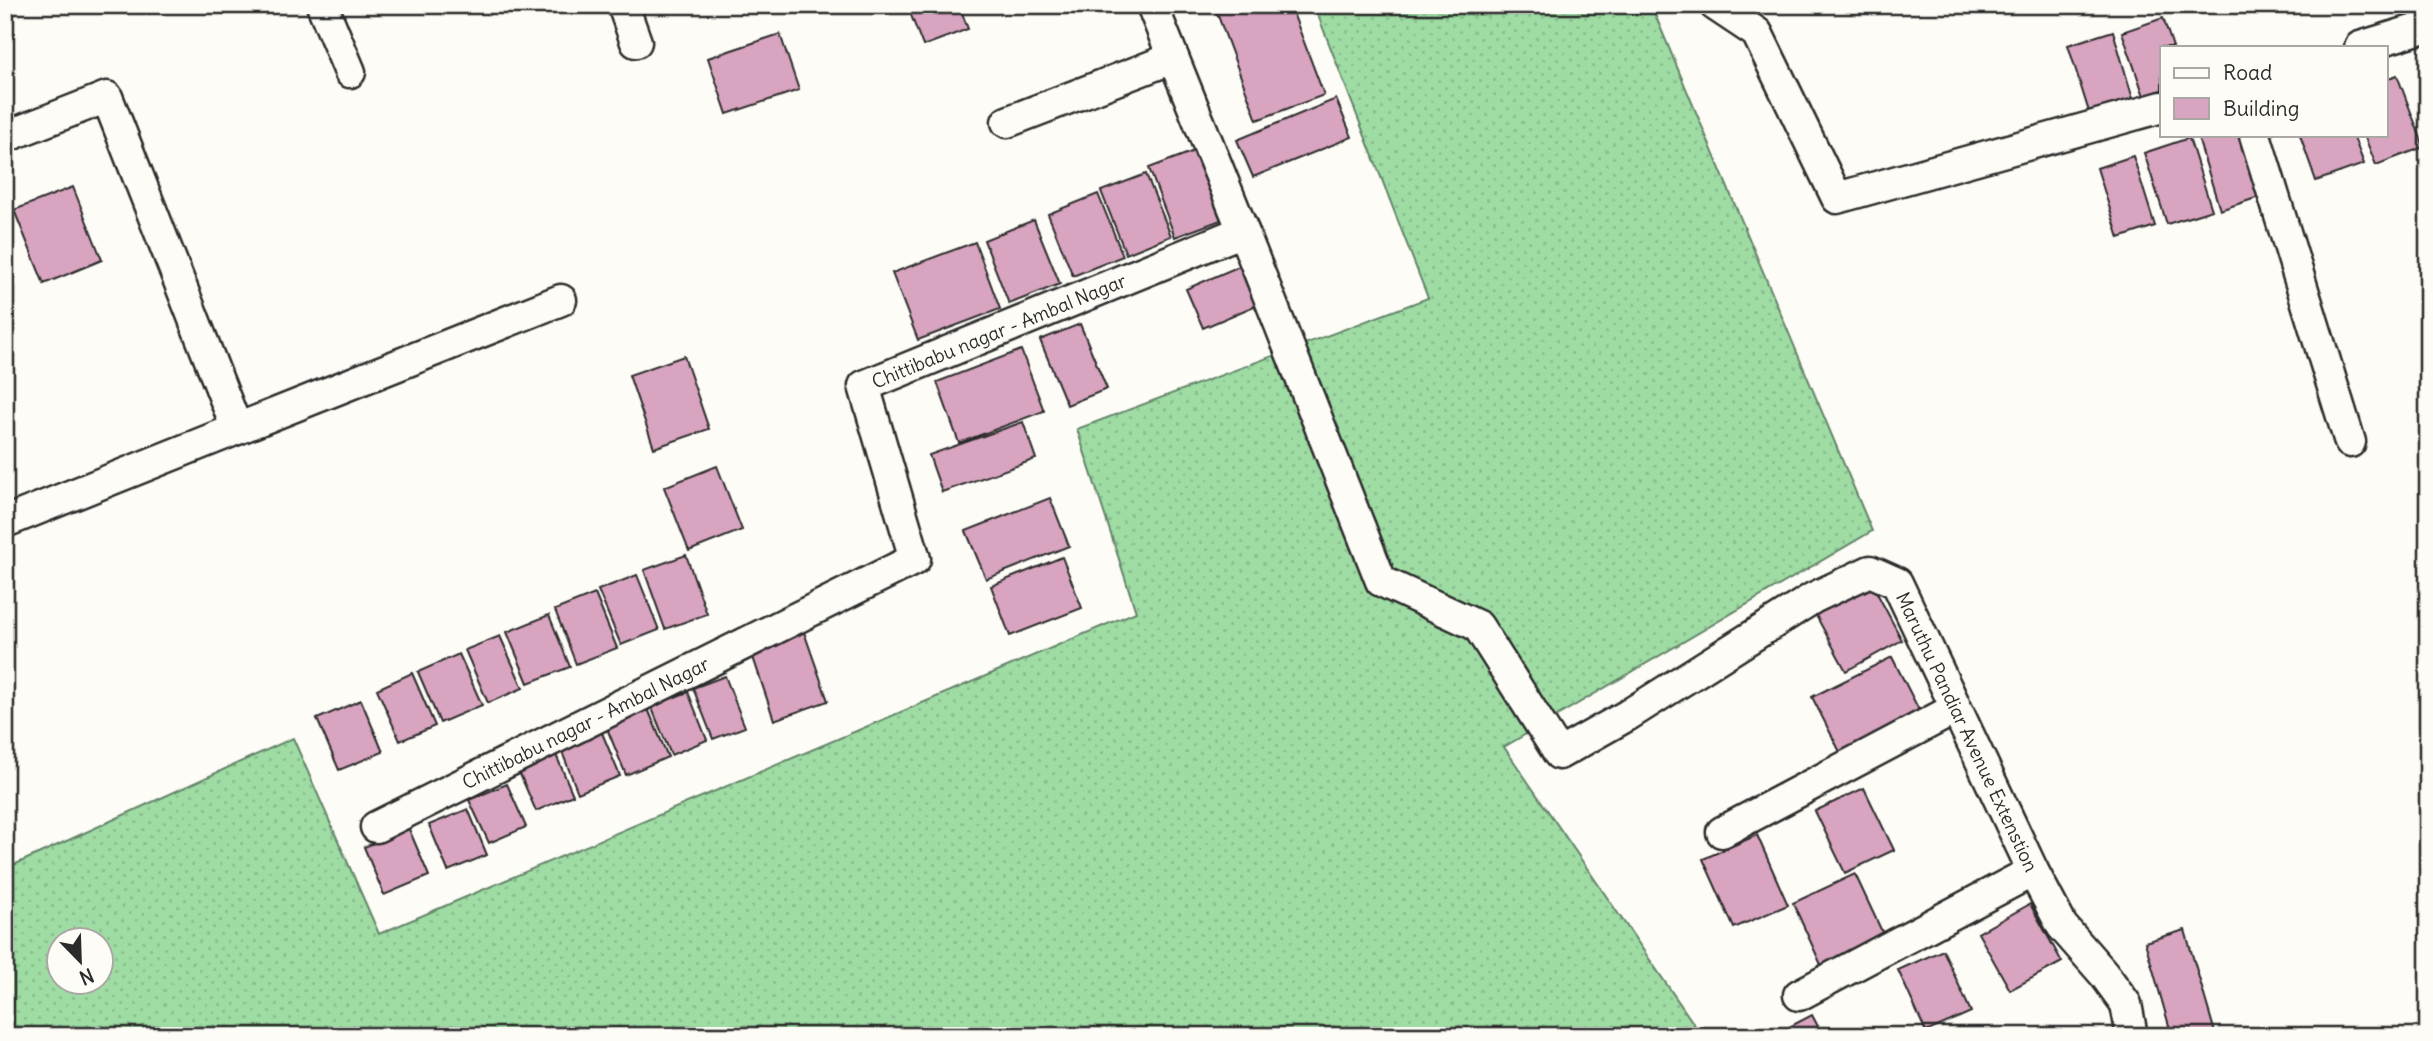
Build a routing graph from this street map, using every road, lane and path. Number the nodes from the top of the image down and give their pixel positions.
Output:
1 (322, 5) edge
2 (623, 5) edge
3 (1152, 5) edge
4 (1715, 5) edge
5 (2428, 26) edge
6 (636, 42) dead end
7 (2363, 46) edge
8 (1173, 58) junction
9 (350, 72) dead end
10 (2160, 108) edge
11 (1007, 122) dead end
12 (2255, 136) edge
13 (5, 137) edge
14 (1243, 231) junction
15 (561, 300) dead end
16 (237, 429) junction
17 (2350, 442) dead end
18 (5, 522) edge
19 (1955, 709) junction
20 (376, 827) dead end
21 (1722, 832) dead end
22 (2033, 871) junction
23 (1799, 995) dead end
24 (2132, 1036) edge

1 - 9 street
2 - 6 street
3 - 8 street
4 - 10 street
5 - 7 street
8 - 11 street
8 - 14 street
12 - 17 street
13 - 16 street
14 - 19 street, Maruthu Pandiar Avenue Extenstion
14 - 20 street, Chittibabu nagar - Ambal Nagar
15 - 16 street
16 - 18 street
19 - 21 street
19 - 22 street, Maruthu Pandiar Avenue Extenstion
22 - 23 street
22 - 24 street, Maruthu Pandiar Avenue Extenstion

